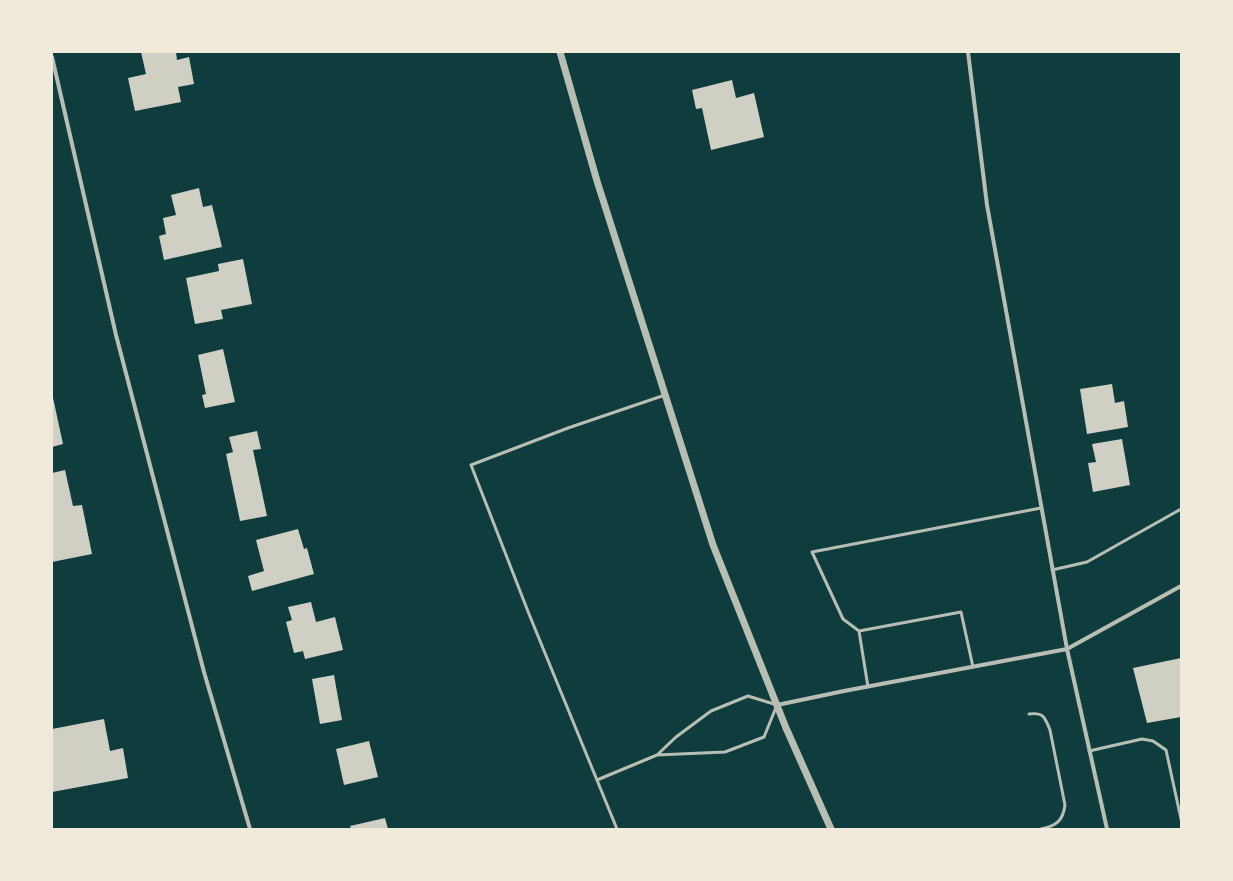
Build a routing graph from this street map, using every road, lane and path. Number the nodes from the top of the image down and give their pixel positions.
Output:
1 (560, 52) edge
2 (968, 52) edge
3 (52, 57) edge
4 (665, 395) junction
5 (1041, 508) junction
6 (1181, 509) edge
7 (1052, 570) junction
8 (1181, 586) edge
9 (859, 631) junction
10 (1067, 649) junction
11 (973, 667) junction
12 (868, 687) junction
13 (777, 705) junction
14 (1029, 714) dead end
15 (1089, 751) junction
16 (657, 755) junction
17 (597, 780) junction
18 (1181, 819) edge
19 (250, 829) edge
20 (617, 829) edge
21 (831, 829) edge
22 (1040, 829) edge
23 (1107, 829) edge

1 - 4 street
2 - 5 street
3 - 19 street
4 - 13 street
4 - 17 lane
5 - 7 street
5 - 9 lane
6 - 7 lane
7 - 10 street
8 - 10 street
9 - 11 lane
9 - 12 lane
10 - 11 street
10 - 15 street
11 - 12 street
12 - 13 street
13 - 16 lane
13 - 16 lane
13 - 21 street
14 - 22 lane
15 - 18 lane
15 - 23 street
16 - 17 lane
17 - 20 lane

